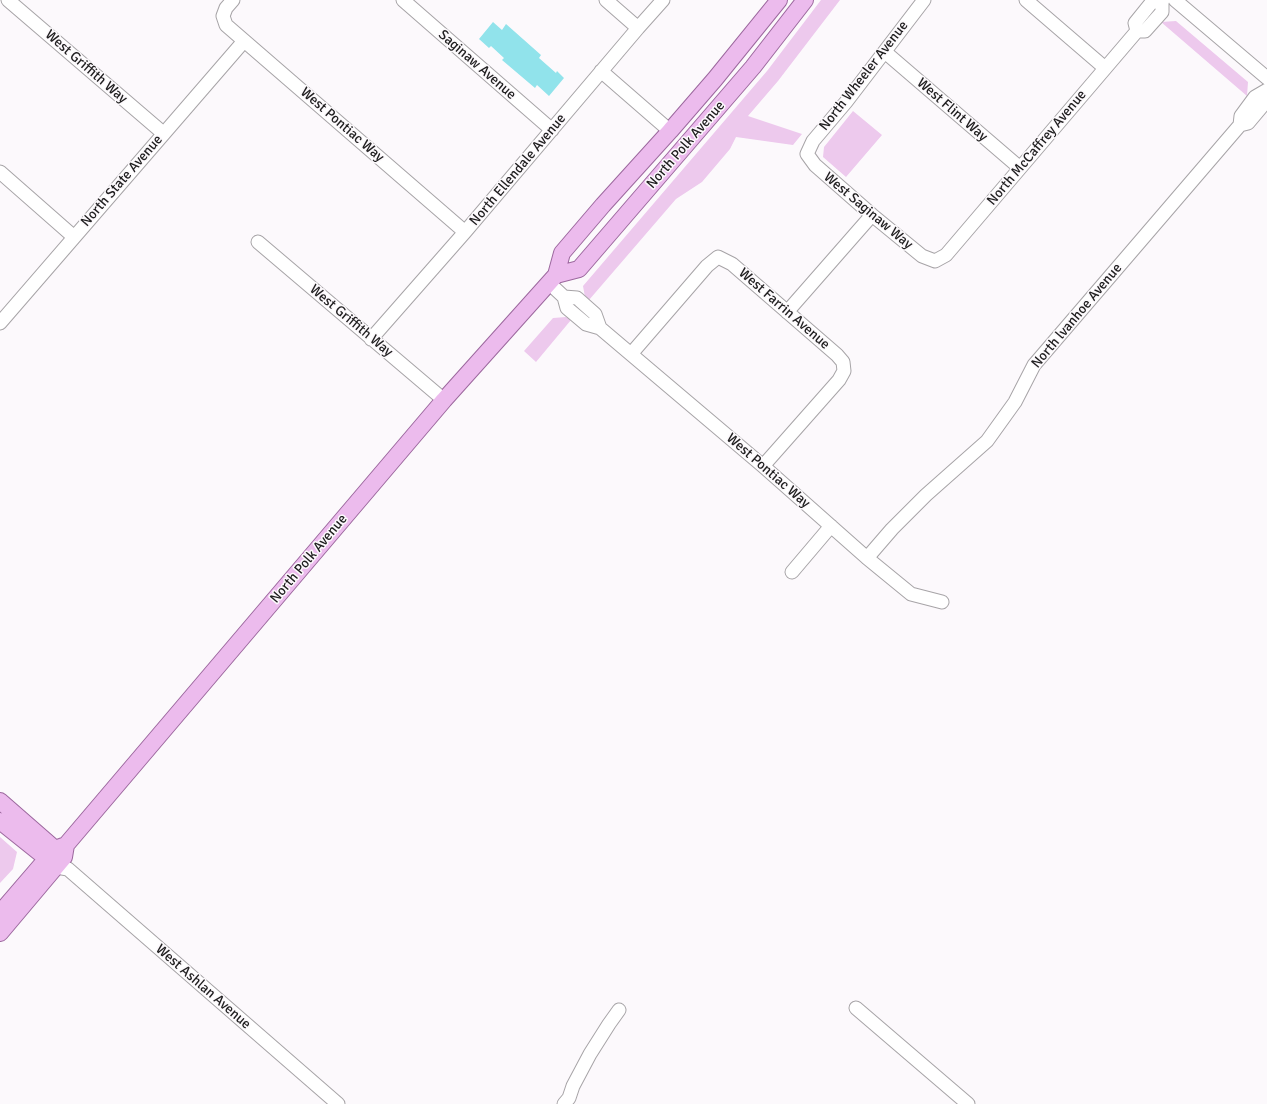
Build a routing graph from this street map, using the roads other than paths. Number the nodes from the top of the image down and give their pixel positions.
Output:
1 (8, 0) edge
2 (233, 0) edge
3 (402, 0) edge
4 (606, 0) edge
5 (663, 0) edge
6 (779, 0) edge
7 (805, 0) edge
8 (924, 0) edge
9 (1026, 0) edge
10 (1176, 0) edge
11 (1162, 1) edge
12 (638, 28) junction
13 (244, 41) junction
14 (885, 52) junction
15 (1105, 68) junction
16 (601, 71) junction
17 (1267, 78) edge
18 (1266, 91) edge
19 (552, 130) junction
20 (670, 131) junction
21 (163, 133) junction
22 (806, 154) joint
23 (1020, 168) junction
24 (0, 172) edge
25 (872, 215) junction
26 (465, 232) junction
27 (74, 236) junction
28 (258, 242) dead end
29 (935, 261) joint
30 (552, 279) junction
31 (787, 312) junction
32 (0, 323) edge
33 (371, 339) junction
34 (631, 354) junction
35 (444, 400) junction
36 (763, 466) junction
37 (831, 526) junction
38 (867, 558) junction
39 (792, 572) dead end
40 (942, 602) dead end
41 (0, 801) edge
42 (0, 821) edge
43 (59, 858) junction
44 (0, 913) edge
45 (0, 934) edge
46 (856, 1008) dead end
47 (619, 1010) dead end
48 (338, 1104) edge
49 (564, 1104) edge
50 (968, 1104) edge

1 - 21 street, West Griffith Way
2 - 13 street, West Pontiac Way
3 - 19 street, Saginaw Avenue
4 - 12 street
5 - 12 street, North Ellendale Avenue
6 - 20 main road, North Polk Avenue
7 - 30 main road, North Polk Avenue
8 - 14 street, North Wheeler Avenue
9 - 15 street
10 - 17 street
11 - 15 street, North McCaffrey Avenue
12 - 16 street, North Ellendale Avenue
13 - 21 street, North State Avenue
13 - 26 street, West Pontiac Way
14 - 22 street, North Wheeler Avenue
14 - 23 street, West Flint Way
15 - 23 street, North McCaffrey Avenue
16 - 19 street, North Ellendale Avenue
16 - 20 street
18 - 38 street, North lvanhoe Avenue
19 - 26 street, North Ellendale Avenue
20 - 30 main road, North Polk Avenue
21 - 27 street, North State Avenue
22 - 25 street, West Saginaw Way
23 - 29 street, North McCaffrey Avenue
24 - 27 street
25 - 29 street, West Saginaw Way
25 - 31 street
26 - 33 street, North Ellendale Avenue
27 - 32 street, North State Avenue
28 - 33 street, West Griffith Way
30 - 34 street, West Pontiac Way
30 - 35 main road, North Polk Avenue
31 - 34 street, West Farrin Avenue
31 - 36 street, West Farrin Avenue
33 - 35 street, West Griffith Way
34 - 36 street, West Pontiac Way
35 - 43 main road, North Polk Avenue
36 - 37 street, West Pontiac Way
37 - 38 street, West Pontiac Way
37 - 39 street
38 - 40 street, West Pontiac Way
41 - 43 main road, West Ashlan Avenue
42 - 43 main road, West Ashlan Avenue
43 - 44 main road, North Polk Avenue
43 - 45 main road, North Polk Avenue
43 - 48 street, West Ashlan Avenue
46 - 50 street
47 - 49 street

